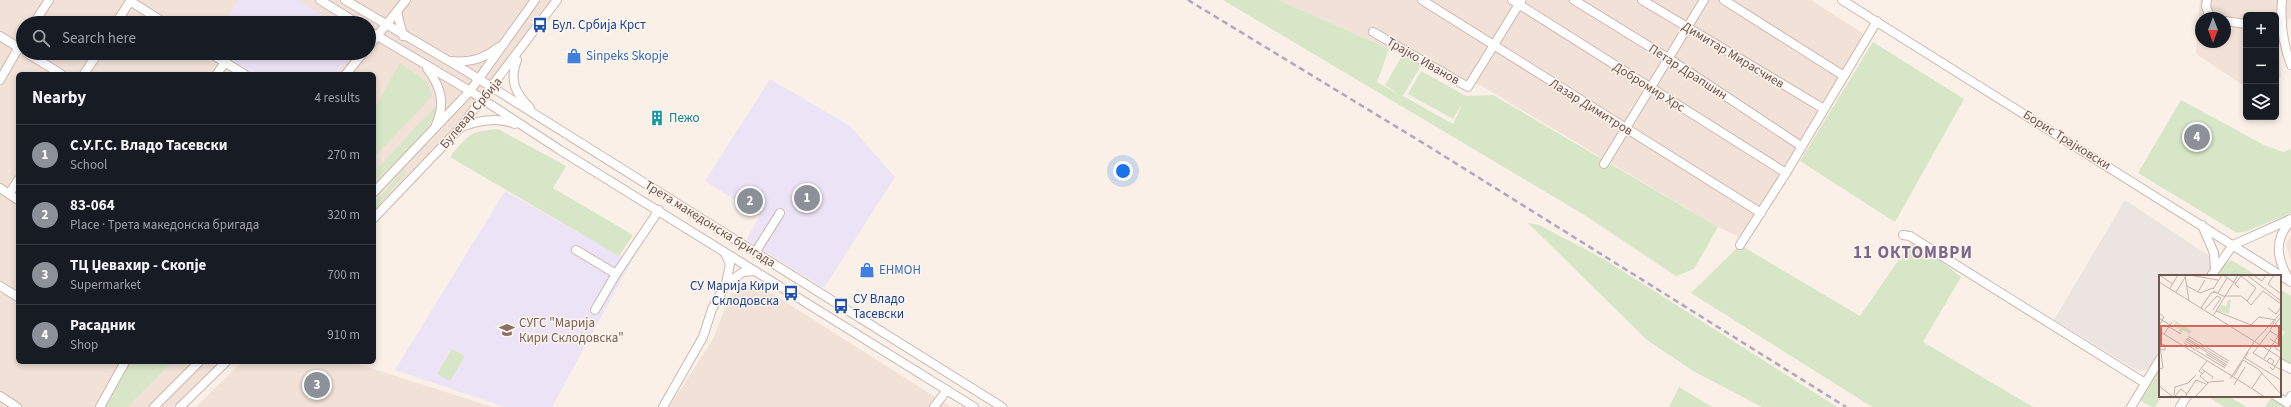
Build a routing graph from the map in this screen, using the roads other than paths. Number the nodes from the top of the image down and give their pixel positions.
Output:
1 (49, 0) edge
2 (131, 0) edge
3 (320, 0) edge
4 (345, 0) edge
5 (406, 0) edge
6 (535, 0) edge
7 (557, 0) edge
8 (1422, 0) edge
9 (1574, 0) edge
10 (1642, 0) edge
11 (1704, 0) edge
12 (1724, 0) edge
13 (1842, 0) edge
14 (2207, 0) edge
15 (2282, 0) edge
16 (1517, 1) edge
17 (397, 12) junction
18 (2208, 12) edge
19 (39, 16) edge
20 (121, 16) edge
21 (154, 16) edge
22 (346, 16) edge
23 (370, 16) edge
24 (376, 20) edge
25 (1877, 21) junction
26 (2231, 23) edge
27 (2243, 24) edge
28 (386, 26) junction
29 (2279, 27) edge
30 (1687, 28) junction
31 (1373, 32) dead end
32 (0, 36) edge
33 (377, 36) joint
34 (403, 36) junction
35 (506, 42) junction
36 (16, 44) edge
37 (1494, 45) junction
38 (520, 52) junction
39 (16, 54) edge
40 (1668, 58) junction
41 (38, 60) edge
42 (93, 60) edge
43 (222, 60) edge
44 (357, 60) edge
45 (449, 61) junction
46 (225, 62) junction
47 (424, 64) junction
48 (2291, 65) edge
49 (58, 72) edge
50 (85, 72) edge
51 (218, 72) edge
52 (241, 72) edge
53 (348, 72) edge
54 (1844, 76) junction
55 (479, 79) junction
56 (0, 80) edge
57 (492, 88) junction
58 (1650, 88) junction
59 (470, 91) junction
60 (483, 100) junction
61 (1824, 109) junction
62 (540, 118) junction
63 (460, 128) junction
64 (1626, 129) junction
65 (530, 130) junction
66 (432, 134) junction
67 (1801, 146) junction
68 (1604, 164) dead end
69 (1786, 173) junction
70 (16, 183) edge
71 (0, 188) edge
72 (376, 190) edge
73 (9, 194) junction
74 (16, 199) edge
75 (659, 210) junction
76 (780, 213) dead end
77 (1761, 213) junction
78 (376, 216) edge
79 (2291, 220) edge
80 (2202, 225) junction
81 (1903, 235) dead end
82 (1740, 245) dead end
83 (2232, 245) junction
84 (576, 250) dead end
85 (724, 251) junction
86 (755, 253) junction
87 (755, 271) junction
88 (2213, 272) edge
89 (616, 274) junction
90 (2280, 275) edge
91 (2281, 275) edge
92 (2290, 281) edge
93 (726, 284) junction
94 (0, 286) edge
95 (16, 296) edge
96 (595, 310) dead end
97 (2159, 361) edge
98 (123, 364) edge
99 (197, 364) edge
100 (224, 364) edge
101 (2281, 364) edge
102 (2291, 369) edge
103 (2145, 383) junction
104 (946, 390) junction
105 (0, 396) edge
106 (2291, 396) edge
107 (2186, 397) edge
108 (2278, 397) edge
109 (17, 407) edge
110 (100, 407) edge
111 (154, 407) edge
112 (180, 407) edge
113 (663, 407) edge
114 (934, 407) edge
115 (974, 407) edge
116 (1002, 407) edge
117 (2131, 407) edge
118 (2180, 407) edge

1 - 19 street
2 - 20 street
2 - 21 street
3 - 22 street
4 - 23 street, Трета македонска бригада
5 - 17 street
6 - 35 street, Булевар Србија
7 - 38 street, Булевар Србија
8 - 37 street, Лазар Димитров
9 - 40 street, Петар Драпшин
10 - 30 street, Димитар Мирасчиев
11 - 30 street
12 - 54 street
13 - 25 street, Борис Трајковски
14 - 18 street
15 - 29 street
16 - 37 street, Трајко Иванов
16 - 58 street, Добромир Хрс
17 - 28 street
17 - 34 street
24 - 28 street, Трета македонска бригада
25 - 54 street
25 - 80 street, Борис Трајковски
26 - 27 street
28 - 33 street
28 - 34 street, Трета македонска бригада
29 - 48 street
30 - 40 street
30 - 61 street, Димитар Мирасчиев
31 - 37 street, Трајко Иванов
32 - 36 street
33 - 47 street, Трета македонска бригада
34 - 45 street, Трета македонска бригада
35 - 45 street
35 - 55 street, Булевар Србија
37 - 64 street, Лазар Димитров
38 - 57 street, Булевар Србија
38 - 62 street
39 - 56 street
40 - 58 street
40 - 67 street, Петар Драпшин
41 - 49 street
42 - 50 street
43 - 46 street
44 - 53 street
45 - 55 street, Трета македонска бригада
46 - 51 street
46 - 52 street
47 - 59 street, Трета македонска бригада
47 - 66 street
54 - 61 street
55 - 57 street, Трета македонска бригада
55 - 59 street, Булевар Србија
57 - 60 street, Булевар Србија
57 - 62 street, Трета македонска бригада
58 - 64 street
58 - 69 street, Добромир Хрс
59 - 60 street, Трета македонска бригада
59 - 66 street, Булевар Србија
60 - 63 street, Булевар Србија
60 - 65 street, Трета македонска бригада
61 - 67 street
62 - 86 street, Трета македонска бригада
63 - 65 street
63 - 78 street, Булевар Србија
64 - 68 street
64 - 77 street, Лазар Димитров
65 - 75 street, Трета македонска бригада
66 - 72 street, Булевар Србија
67 - 69 street
69 - 77 street
70 - 73 street
71 - 73 street
73 - 74 street
75 - 85 street, Трета македонска бригада
75 - 89 street
76 - 86 street
77 - 82 street
79 - 83 street
79 - 92 street
80 - 83 street, Борис Трајковски
80 - 88 street
81 - 103 street
83 - 88 street
83 - 90 street, Борис Трајковски
84 - 89 street
85 - 87 street, Трета македонска бригада
85 - 93 street
86 - 116 street, Трета македонска бригада
87 - 93 street
87 - 104 street, Трета македонска бригада
89 - 96 street
91 - 92 street, Борис Трајковски
93 - 113 street
94 - 95 street
97 - 103 street
98 - 110 street
99 - 111 street
100 - 112 street
101 - 102 street
103 - 117 street
104 - 114 street
104 - 115 street, Трета македонска бригада
105 - 109 street
106 - 108 street
107 - 118 street

